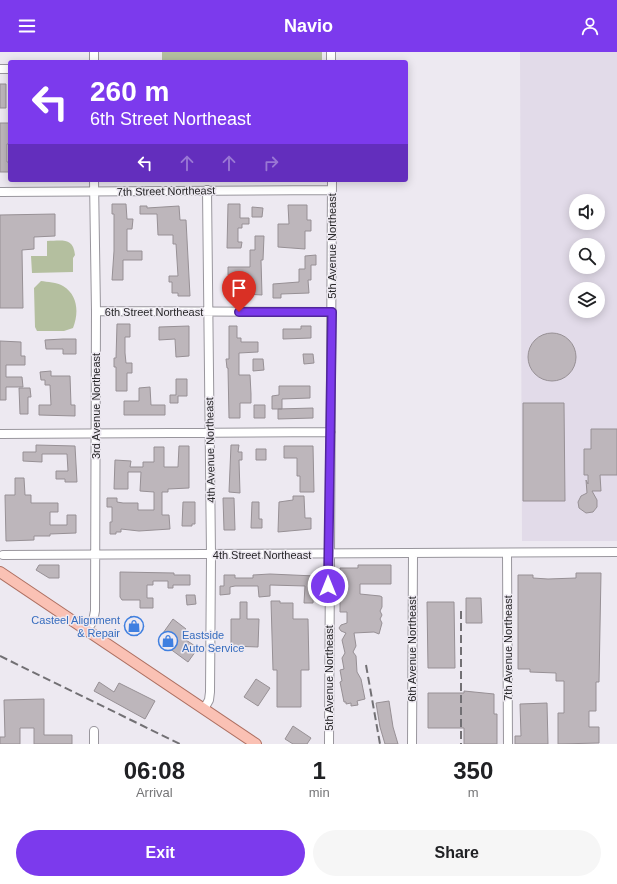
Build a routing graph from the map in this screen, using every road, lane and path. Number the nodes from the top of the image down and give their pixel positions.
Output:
1 (94, 182) edge
2 (332, 182) edge
3 (207, 190) junction
4 (332, 190) junction
5 (0, 192) edge
6 (94, 192) junction
7 (96, 312) junction
8 (208, 312) junction
9 (332, 312) junction
10 (331, 432) junction
11 (210, 433) junction
12 (0, 434) edge
13 (96, 434) junction
14 (617, 552) edge
15 (507, 553) junction
16 (328, 554) junction
17 (413, 554) junction
18 (3, 555) dead end
19 (95, 555) junction
20 (211, 555) junction
21 (0, 572) edge
22 (87, 630) junction
23 (204, 709) junction
24 (94, 731) dead end
25 (94, 744) edge
26 (256, 744) edge
27 (329, 744) edge
28 (412, 744) edge
29 (508, 744) edge

1 - 6 street, 3rd Avenue Northeast
2 - 4 street, 5th Avenue Northeast
3 - 4 street, 7th Street Northeast
3 - 6 street, 7th Street Northeast
3 - 8 street, 4th Avenue Northeast
4 - 9 street, 5th Avenue Northeast
5 - 6 street, 7th Street Northeast
6 - 7 street, 3rd Avenue Northeast
7 - 8 street, 6th Street Northeast
7 - 13 street, 3rd Avenue Northeast
8 - 9 street, 6th Street Northeast
8 - 11 street, 4th Avenue Northeast
9 - 10 street, 5th Avenue Northeast
10 - 11 street
10 - 16 street, 5th Avenue Northeast
11 - 13 street
11 - 20 street, 4th Avenue Northeast
12 - 13 street
13 - 19 street, 3rd Avenue Northeast
14 - 15 street, 4th Street Northeast
15 - 17 street, 4th Street Northeast
15 - 29 street, 7th Avenue Northeast
16 - 17 street, 4th Street Northeast
16 - 20 street, 4th Street Northeast
16 - 27 street, 5th Avenue Northeast
17 - 28 street, 6th Avenue Northeast
18 - 19 street, 4th Street Northeast
19 - 20 street, 4th Street Northeast
19 - 22 street, 3rd Avenue Northeast
20 - 23 street, 4th Avenue Northeast
21 - 22 main road
22 - 23 main road
23 - 26 main road
24 - 25 street

